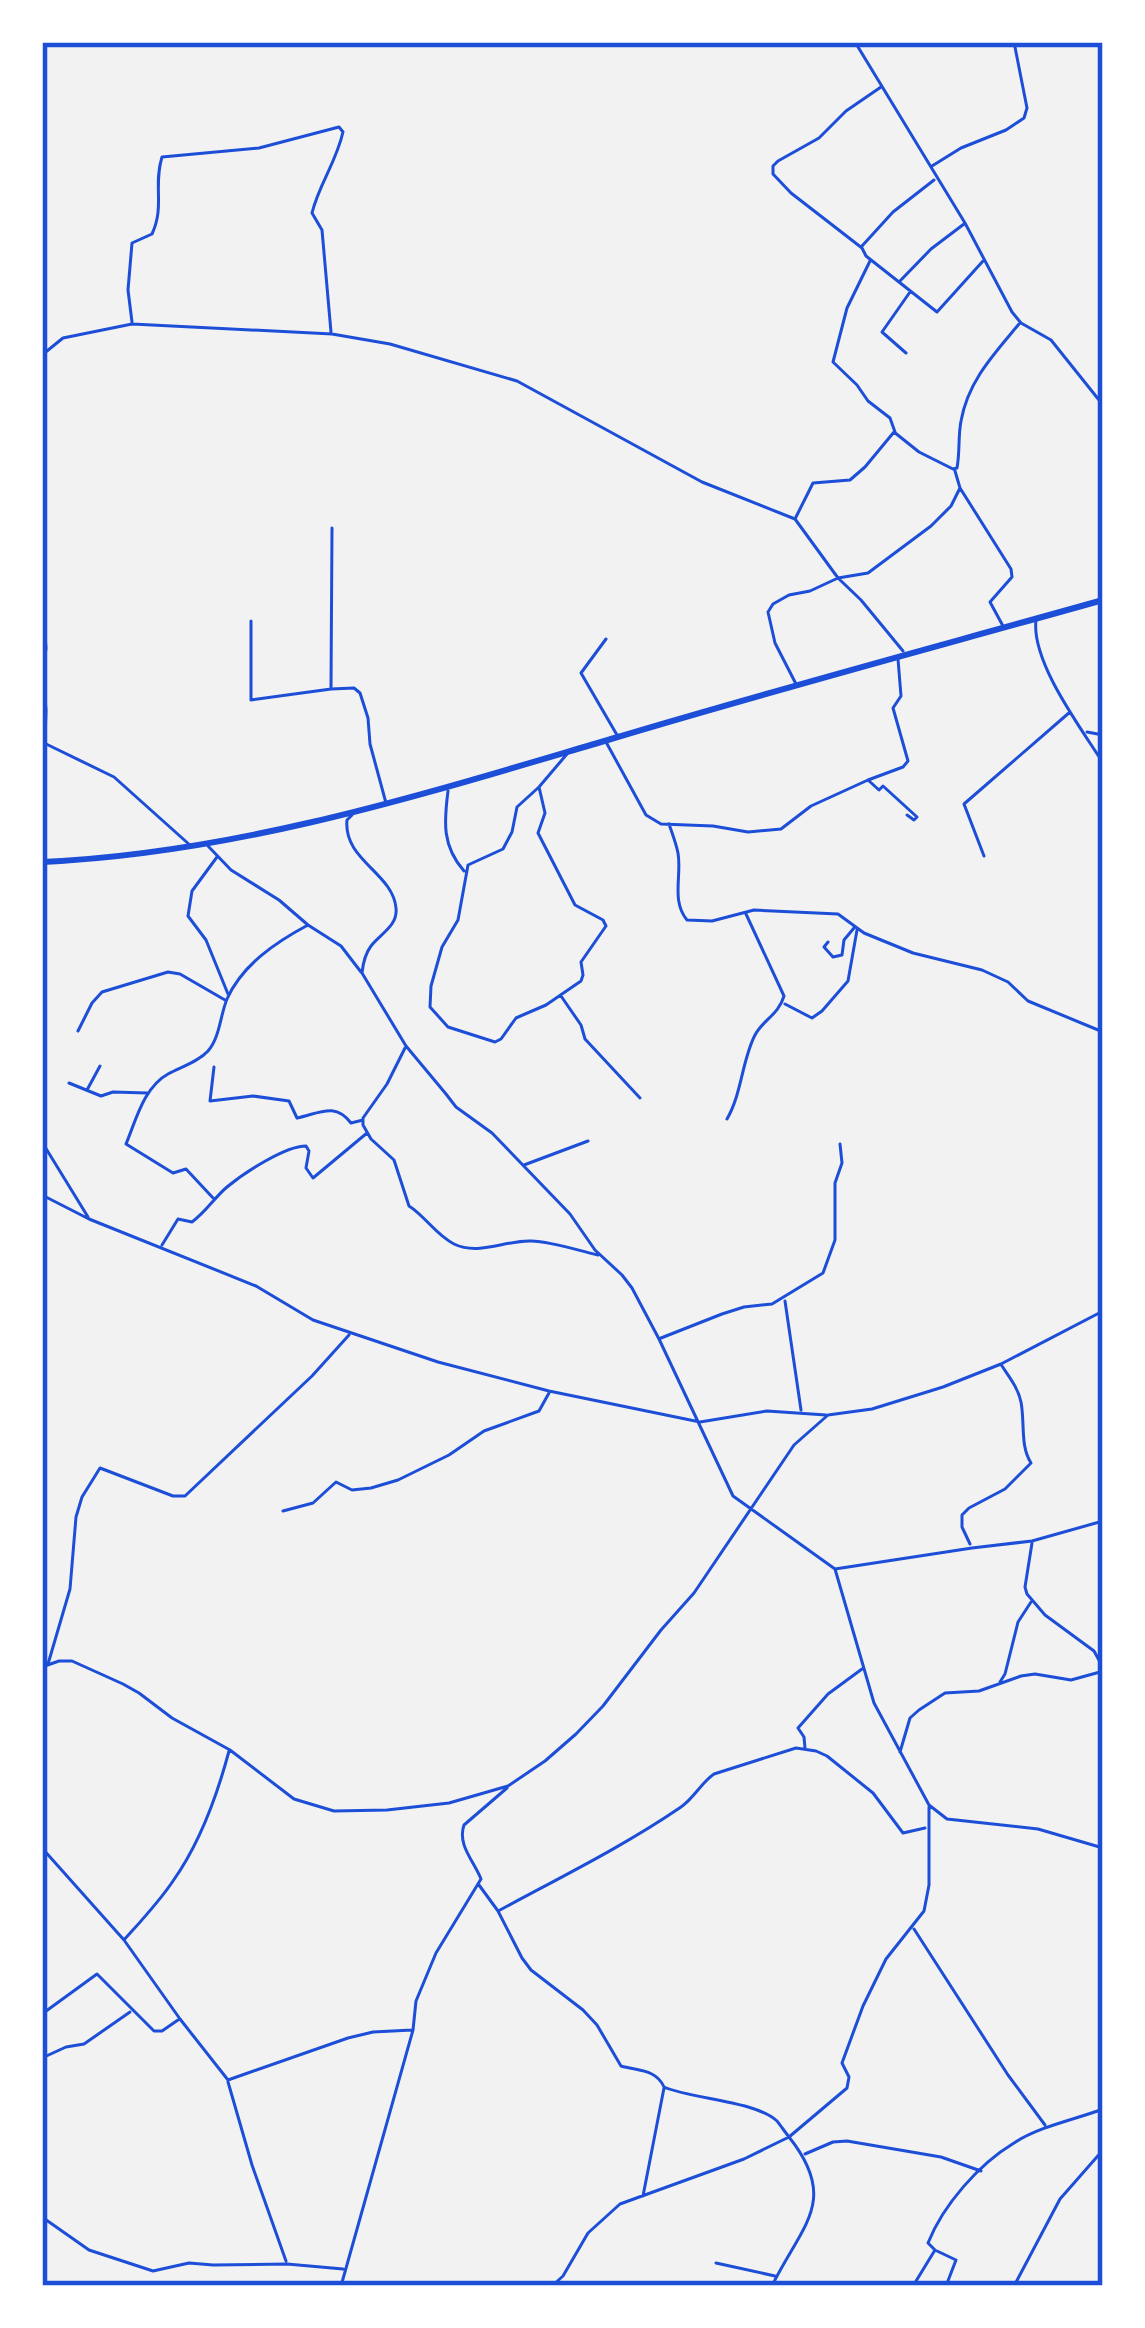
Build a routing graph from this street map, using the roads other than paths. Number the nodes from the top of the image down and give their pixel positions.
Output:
1 (855, 42) edge
2 (1014, 42) edge
3 (883, 86) junction
4 (930, 167) junction
5 (936, 178) junction
6 (965, 223) junction
7 (862, 248) junction
8 (985, 259) junction
9 (871, 260) junction
10 (900, 281) junction
11 (911, 291) junction
12 (1021, 323) junction
13 (132, 324) junction
14 (332, 334) junction
15 (906, 353) dead end
16 (42, 355) edge
17 (1103, 405) edge
18 (896, 432) junction
19 (955, 469) junction
20 (960, 488) junction
21 (795, 519) junction
22 (332, 528) dead end
23 (42, 553) edge
24 (42, 560) edge
25 (838, 578) junction
26 (1103, 600) edge
27 (42, 603) edge
28 (1036, 619) junction
29 (251, 621) dead end
30 (1004, 628) junction
31 (606, 639) dead end
32 (902, 656) junction
33 (796, 686) junction
34 (331, 688) junction
35 (1070, 712) junction
36 (1083, 732) junction
37 (1103, 735) edge
38 (617, 737) junction
39 (605, 740) junction
40 (43, 742) edge
41 (568, 753) junction
42 (1103, 763) edge
43 (868, 779) junction
44 (539, 787) junction
45 (448, 788) junction
46 (386, 805) junction
47 (353, 814) junction
48 (907, 815) dead end
49 (669, 824) junction
50 (208, 845) junction
51 (191, 847) junction
52 (984, 856) dead end
53 (217, 857) junction
54 (42, 862) edge
55 (466, 872) junction
56 (745, 912) junction
57 (308, 925) junction
58 (856, 927) junction
59 (828, 942) dead end
60 (362, 973) junction
61 (561, 996) junction
62 (228, 998) junction
63 (783, 1003) junction
64 (78, 1031) dead end
65 (1103, 1032) edge
66 (406, 1046) junction
67 (100, 1066) dead end
68 (214, 1066) dead end
69 (69, 1083) dead end
70 (86, 1091) junction
71 (149, 1092) junction
72 (640, 1097) dead end
73 (363, 1120) junction
74 (728, 1120) dead end
75 (367, 1133) junction
76 (588, 1141) dead end
77 (42, 1142) edge
78 (840, 1144) dead end
79 (523, 1165) junction
80 (42, 1195) edge
81 (214, 1199) junction
82 (89, 1219) junction
83 (161, 1247) junction
84 (600, 1256) junction
85 (785, 1298) junction
86 (1103, 1311) edge
87 (350, 1334) junction
88 (659, 1339) junction
89 (1000, 1364) junction
90 (549, 1391) junction
91 (802, 1412) junction
92 (828, 1415) junction
93 (700, 1422) junction
94 (750, 1510) junction
95 (283, 1511) dead end
96 (1103, 1522) edge
97 (1032, 1541) junction
98 (972, 1548) junction
99 (835, 1569) junction
100 (1032, 1600) junction
101 (45, 1666) edge
102 (864, 1668) junction
103 (1102, 1675) edge
104 (998, 1686) junction
105 (230, 1750) junction
106 (805, 1750) junction
107 (900, 1752) junction
108 (508, 1786) junction
109 (929, 1805) junction
110 (928, 1827) junction
111 (42, 1848) edge
112 (1103, 1848) edge
113 (479, 1885) junction
114 (498, 1911) junction
115 (913, 1927) junction
116 (124, 1940) junction
117 (131, 2011) junction
118 (42, 2014) edge
119 (180, 2019) junction
120 (413, 2030) junction
121 (42, 2058) edge
122 (228, 2080) junction
123 (664, 2087) junction
124 (1103, 2109) edge
125 (1047, 2128) junction
126 (789, 2137) junction
127 (1103, 2150) edge
128 (803, 2155) junction
129 (980, 2170) junction
130 (643, 2196) junction
131 (42, 2217) edge
132 (935, 2250) junction
133 (716, 2263) dead end
134 (287, 2264) junction
135 (345, 2270) junction
136 (777, 2277) junction
137 (341, 2286) edge
138 (552, 2286) edge
139 (772, 2286) edge
140 (914, 2286) edge
141 (946, 2286) edge
142 (1014, 2286) edge

1 - 3 street
2 - 4 street
3 - 4 street
3 - 7 street
4 - 5 street
5 - 6 street
5 - 7 street
6 - 8 street
6 - 10 street
7 - 9 street
8 - 11 street
8 - 12 street
9 - 10 street
9 - 18 street
10 - 11 street
11 - 15 street
12 - 17 street
12 - 19 street
13 - 14 street
13 - 14 street
13 - 16 street
14 - 21 street
18 - 19 street
18 - 21 street
19 - 20 street
20 - 25 street
20 - 30 street
21 - 25 street
22 - 34 street
23 - 24 street
25 - 32 street
25 - 33 street
26 - 28 main road
27 - 40 street
28 - 30 main road
28 - 35 street
29 - 34 street
30 - 32 main road
31 - 38 street
32 - 33 main road
32 - 43 street
33 - 38 main road
34 - 46 street
35 - 36 street
35 - 52 street
36 - 37 street
36 - 42 street
38 - 39 main road
39 - 41 main road
39 - 49 street
40 - 51 street
41 - 44 street
41 - 45 main road
43 - 48 street
43 - 49 street
44 - 55 street
44 - 61 street
45 - 46 main road
45 - 55 street
46 - 47 main road
47 - 50 main road
47 - 60 street
49 - 56 street
50 - 51 main road
50 - 53 street
51 - 54 main road
53 - 57 street
53 - 62 street
55 - 61 street
56 - 58 street
56 - 63 street
57 - 60 street
57 - 62 street
58 - 59 street
58 - 63 street
58 - 65 street
60 - 66 street
61 - 72 street
62 - 64 street
62 - 71 street
63 - 74 street
66 - 73 street
66 - 79 street
67 - 70 street
68 - 73 street
69 - 70 street
70 - 71 street
71 - 81 street
73 - 75 street
75 - 81 street
75 - 84 street
76 - 79 street
77 - 82 street
78 - 85 street
79 - 84 street
80 - 82 street
81 - 83 street
82 - 83 street
83 - 87 street
84 - 88 street
85 - 88 street
85 - 91 street
86 - 89 street
87 - 90 street
87 - 101 street
88 - 93 street
89 - 92 street
89 - 98 street
90 - 93 street
90 - 95 street
91 - 92 street
91 - 93 street
92 - 94 street
93 - 94 street
94 - 99 street
94 - 108 street
96 - 97 street
97 - 98 street
97 - 100 street
98 - 99 street
99 - 102 street
100 - 103 street
100 - 104 street
101 - 105 street
102 - 106 street
102 - 107 street
103 - 104 street
104 - 107 street
105 - 108 street
105 - 116 street
106 - 110 street
106 - 114 street
107 - 109 street
108 - 113 street
109 - 110 street
109 - 112 street
110 - 115 street
111 - 116 street
113 - 114 street
113 - 120 street
114 - 123 street
115 - 125 street
115 - 126 street
116 - 119 street
117 - 118 street
117 - 119 street
117 - 121 street
119 - 122 street
120 - 122 street
120 - 135 street
122 - 134 street
123 - 126 street
123 - 130 street
124 - 125 street
125 - 129 street
126 - 128 street
126 - 130 street
127 - 142 street
128 - 129 street
128 - 136 street
129 - 132 street
130 - 138 street
131 - 134 street
132 - 140 street
132 - 141 street
133 - 136 street
134 - 135 street
135 - 137 street
136 - 139 street

